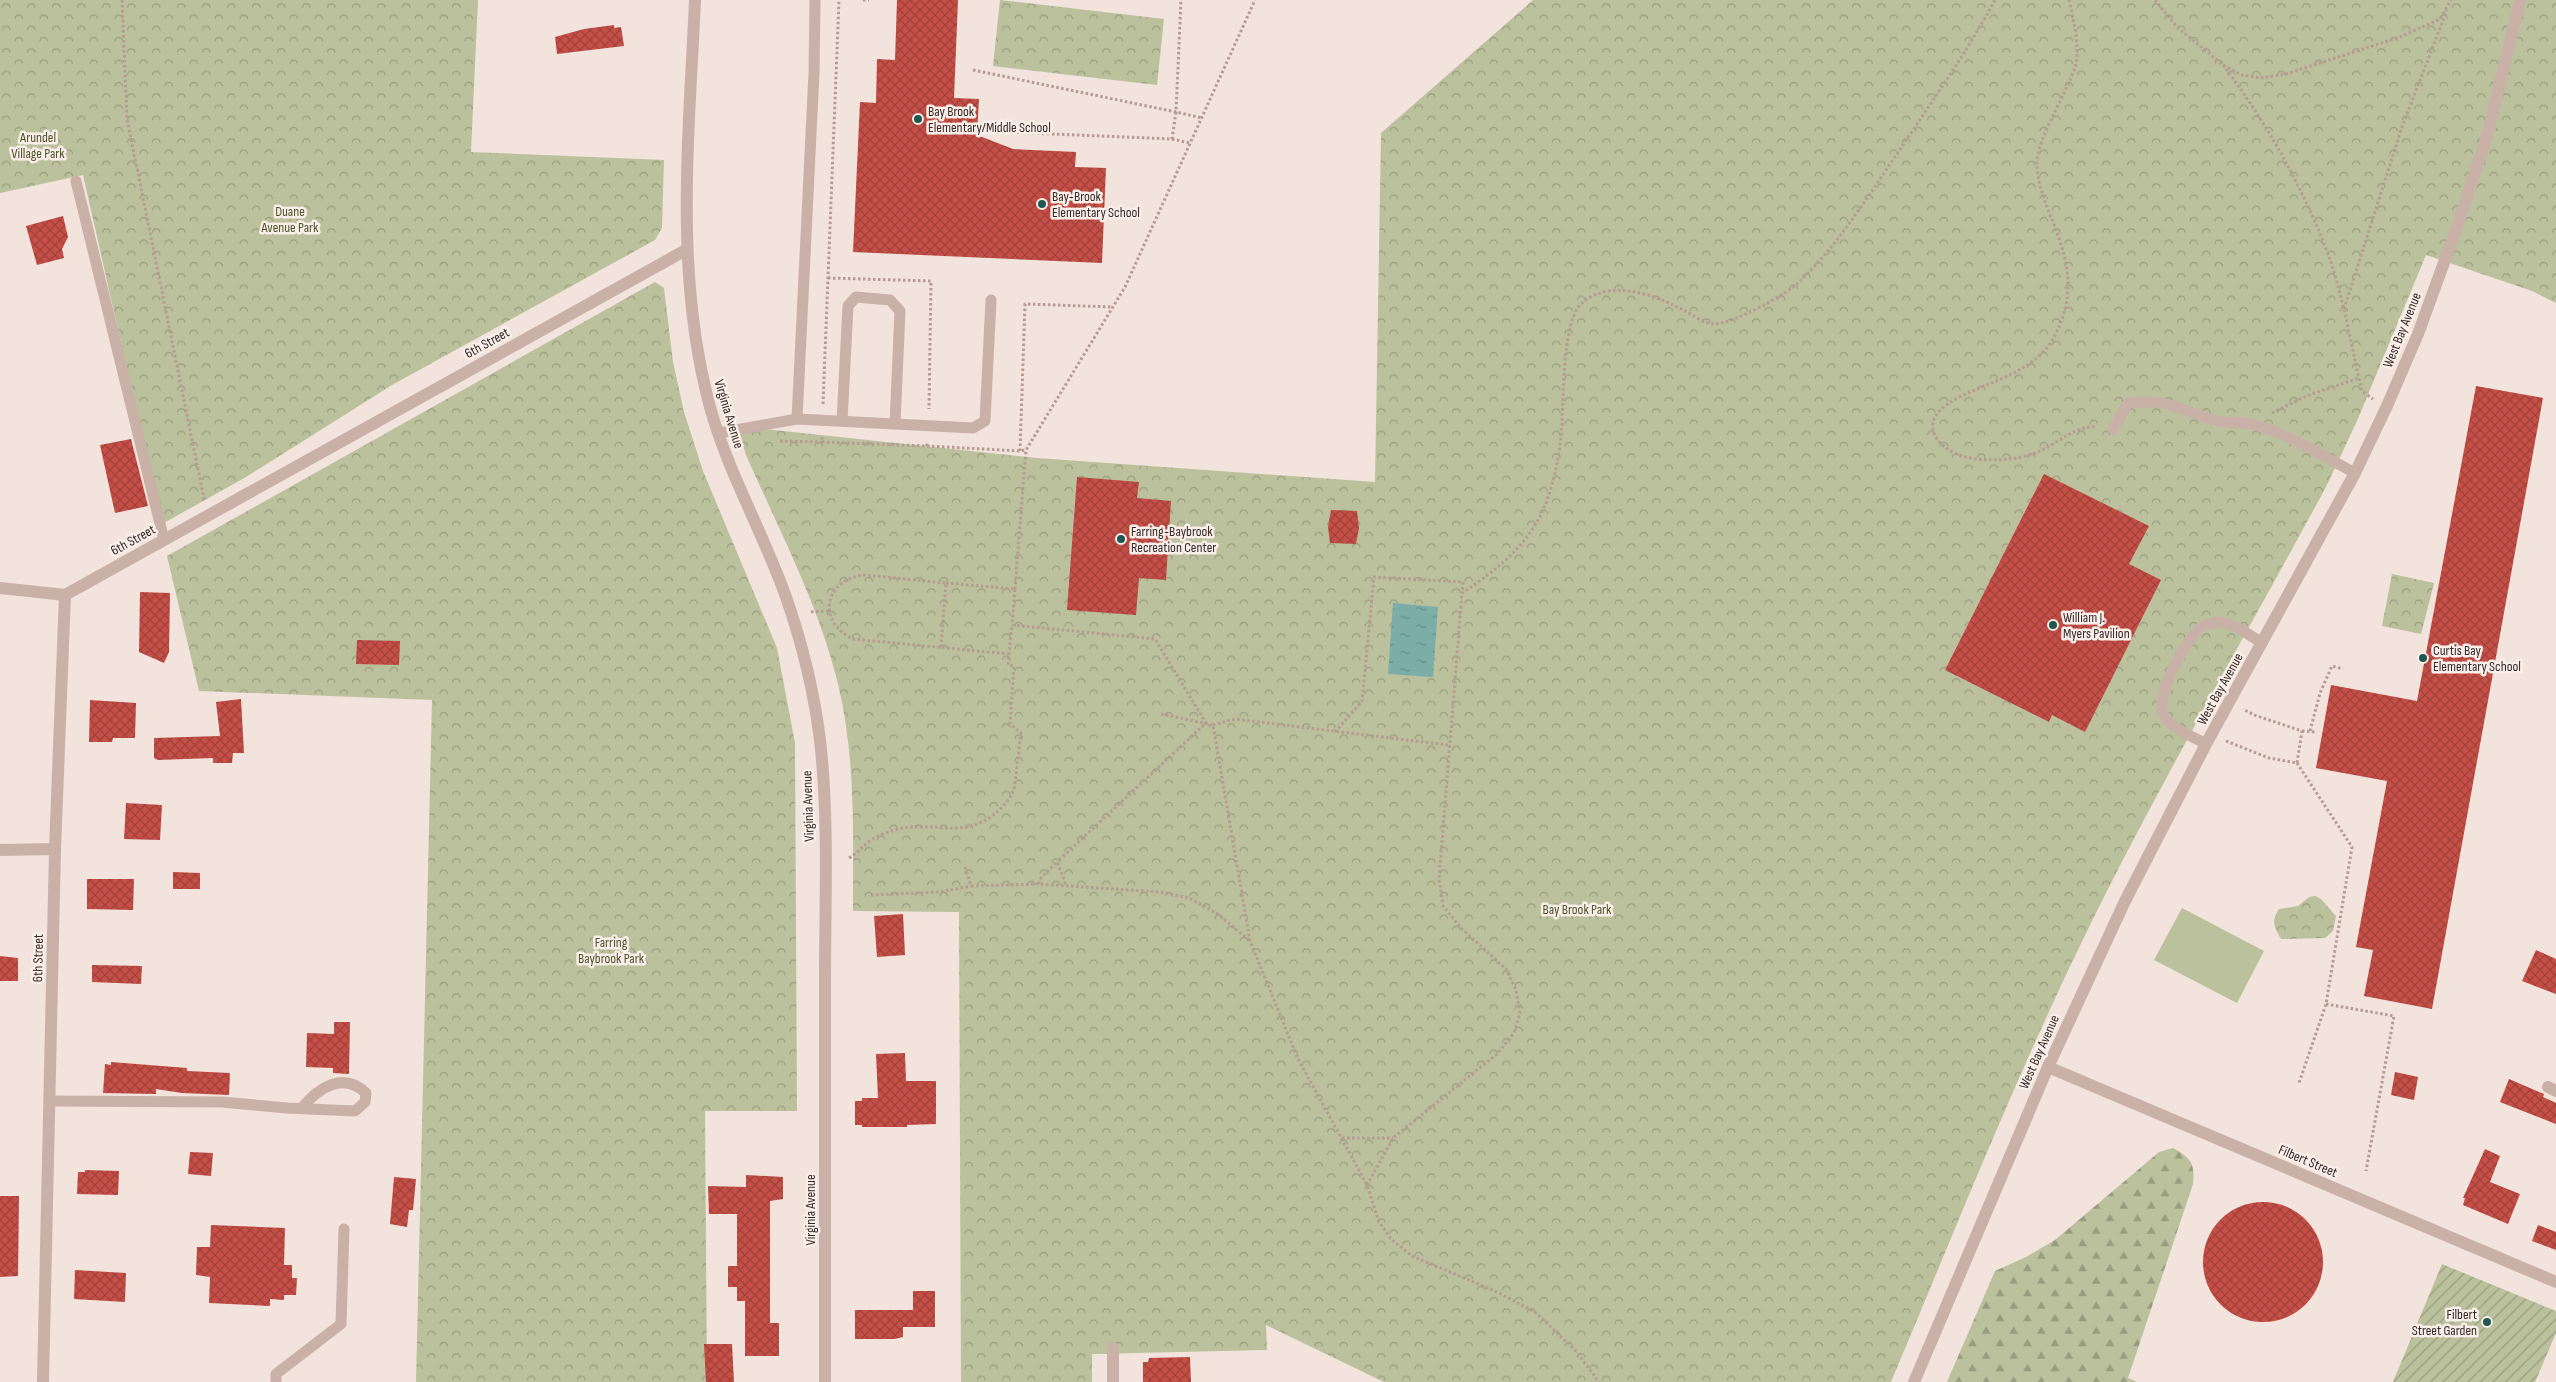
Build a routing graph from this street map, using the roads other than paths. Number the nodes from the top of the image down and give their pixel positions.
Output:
1 (695, 0) edge
2 (815, 0) edge
3 (2520, 0) edge
4 (76, 181) dead end
5 (686, 250) junction
6 (992, 300) dead end
7 (797, 419) junction
8 (842, 421) junction
9 (895, 424) junction
10 (2113, 429) road end
11 (718, 433) junction
12 (2355, 474) junction
13 (164, 540) junction
14 (0, 588) edge
15 (65, 595) junction
16 (2262, 642) junction
17 (2209, 739) junction
18 (55, 849) junction
19 (0, 850) edge
20 (2048, 1067) junction
21 (50, 1101) junction
22 (302, 1108) junction
23 (344, 1229) dead end
24 (2556, 1282) edge
25 (1113, 1348) dead end
26 (43, 1382) edge
27 (276, 1382) edge
28 (825, 1382) edge
29 (1113, 1382) edge
30 (1914, 1382) edge

1 - 5 street
2 - 7 lane
3 - 12 street, West Bay Avenue
4 - 13 lane
5 - 11 street, Virginia Avenue
5 - 13 street, 6th Street
6 - 9 lane
7 - 8 lane
7 - 11 lane
8 - 9 lane
8 - 9 lane
10 - 12 lane
11 - 28 street, Virginia Avenue
12 - 16 street, West Bay Avenue
13 - 15 street, 6th Street
14 - 15 street
15 - 18 street, 6th Street
16 - 17 street, West Bay Avenue
16 - 17 lane
17 - 20 street, West Bay Avenue
18 - 19 street
18 - 21 street, 6th Street
20 - 24 street, Filbert Street
20 - 30 street, West Bay Avenue
21 - 22 lane
21 - 26 street, 6th Street
22 - 22 lane
23 - 27 lane
25 - 29 street

